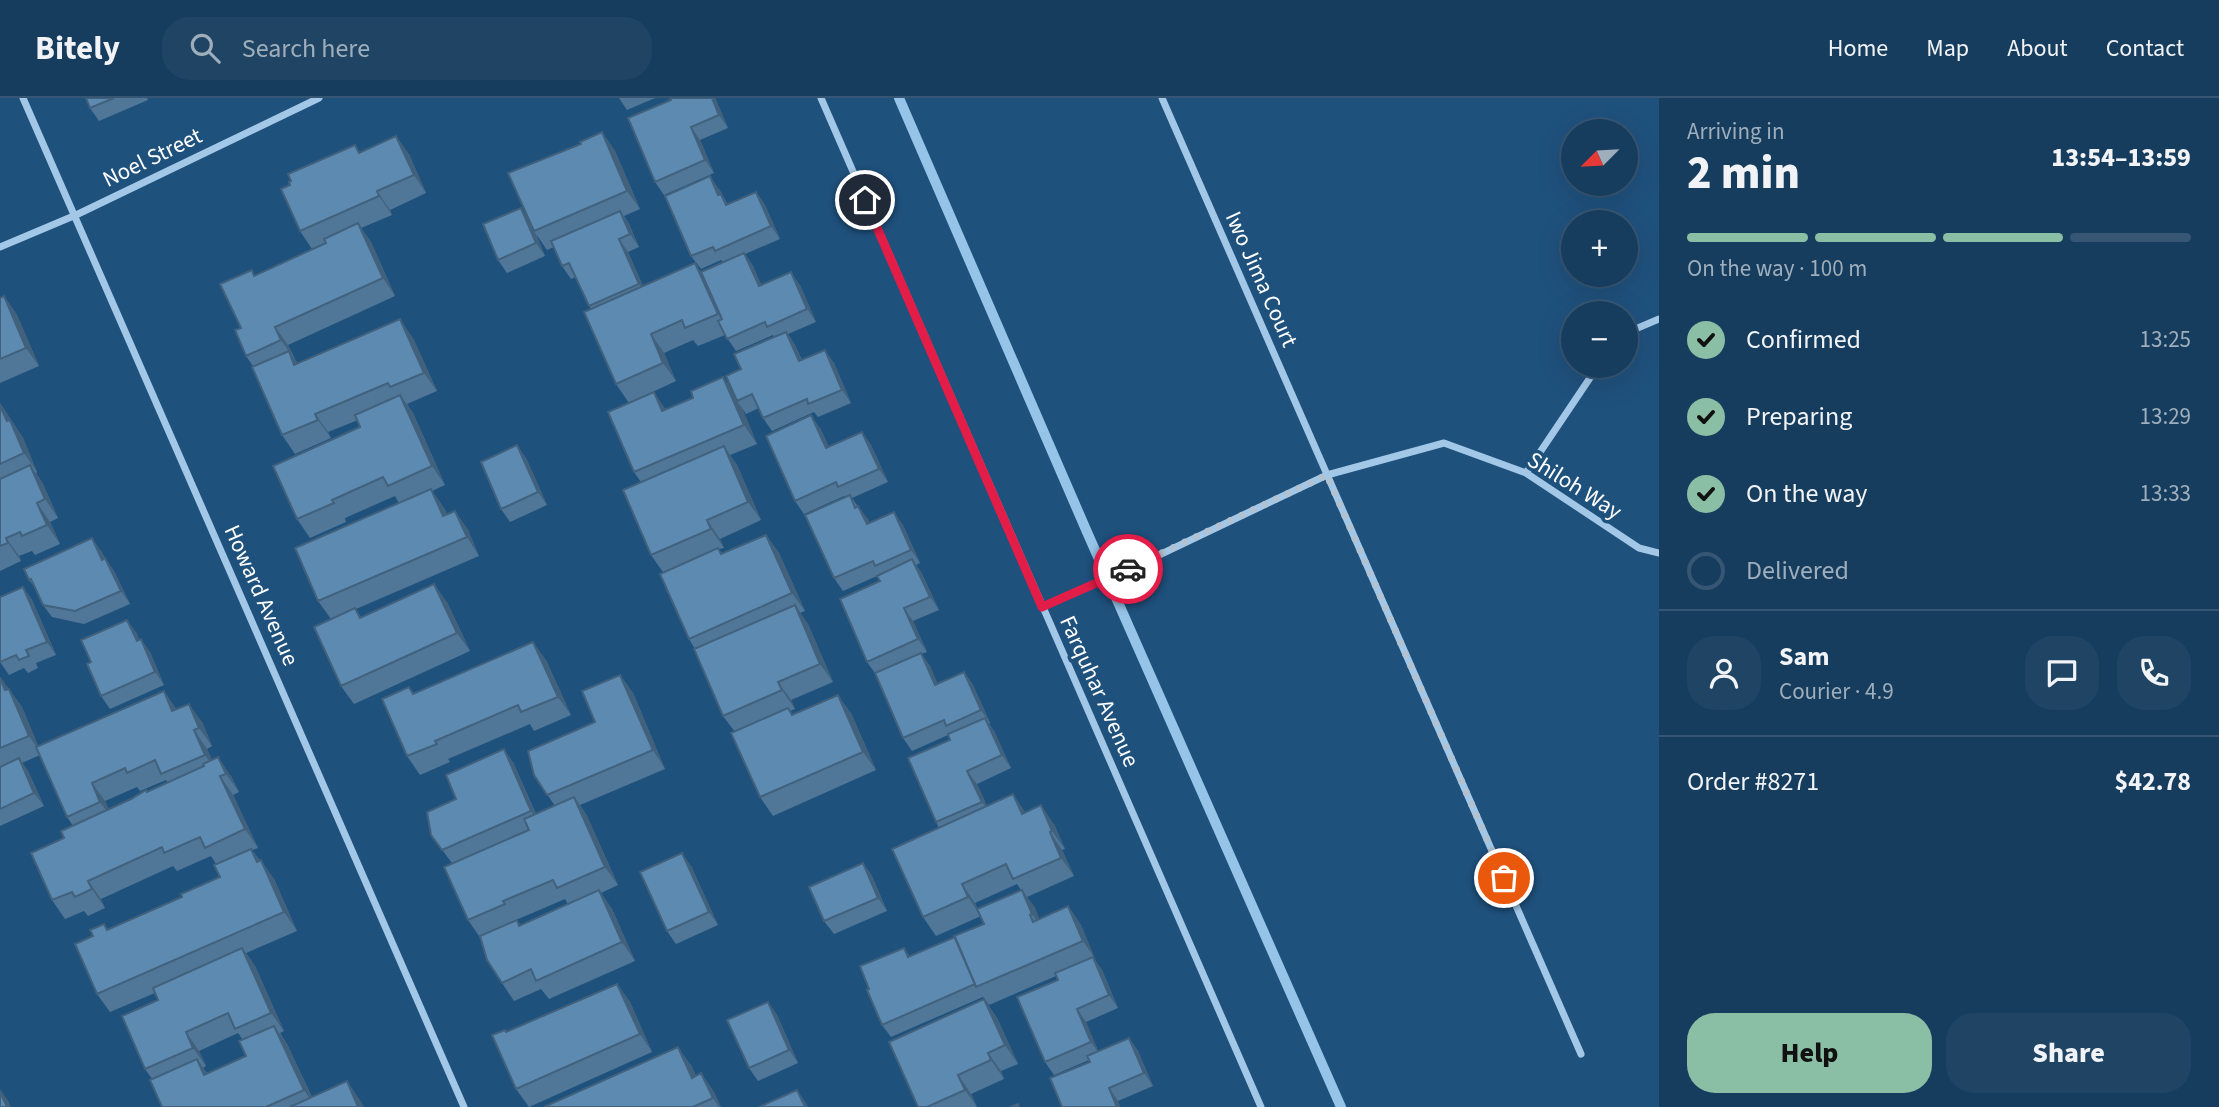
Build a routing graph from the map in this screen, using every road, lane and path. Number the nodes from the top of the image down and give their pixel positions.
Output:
1 (23, 98) edge
2 (319, 98) edge
3 (821, 98) edge
4 (1162, 98) edge
5 (76, 215) junction
6 (0, 247) edge
7 (1659, 319) edge
8 (1638, 328) edge
9 (1590, 378) edge
10 (1526, 473) junction
11 (1327, 475) junction
12 (1659, 552) edge
13 (1042, 607) junction
14 (1581, 1054) dead end
15 (464, 1107) edge
16 (1261, 1107) edge

1 - 5 street, Howard Avenue
2 - 5 street, Noel Street
3 - 13 street, Farquhar Avenue
4 - 11 street, Iwo Jima Court
5 - 6 street, Noel Street
5 - 15 street, Howard Avenue
7 - 8 street
9 - 10 street
10 - 11 street, Shiloh Way
10 - 12 street, Shiloh Way
11 - 13 street, Shiloh Way
11 - 14 street, Iwo Jima Court
13 - 16 street, Farquhar Avenue

